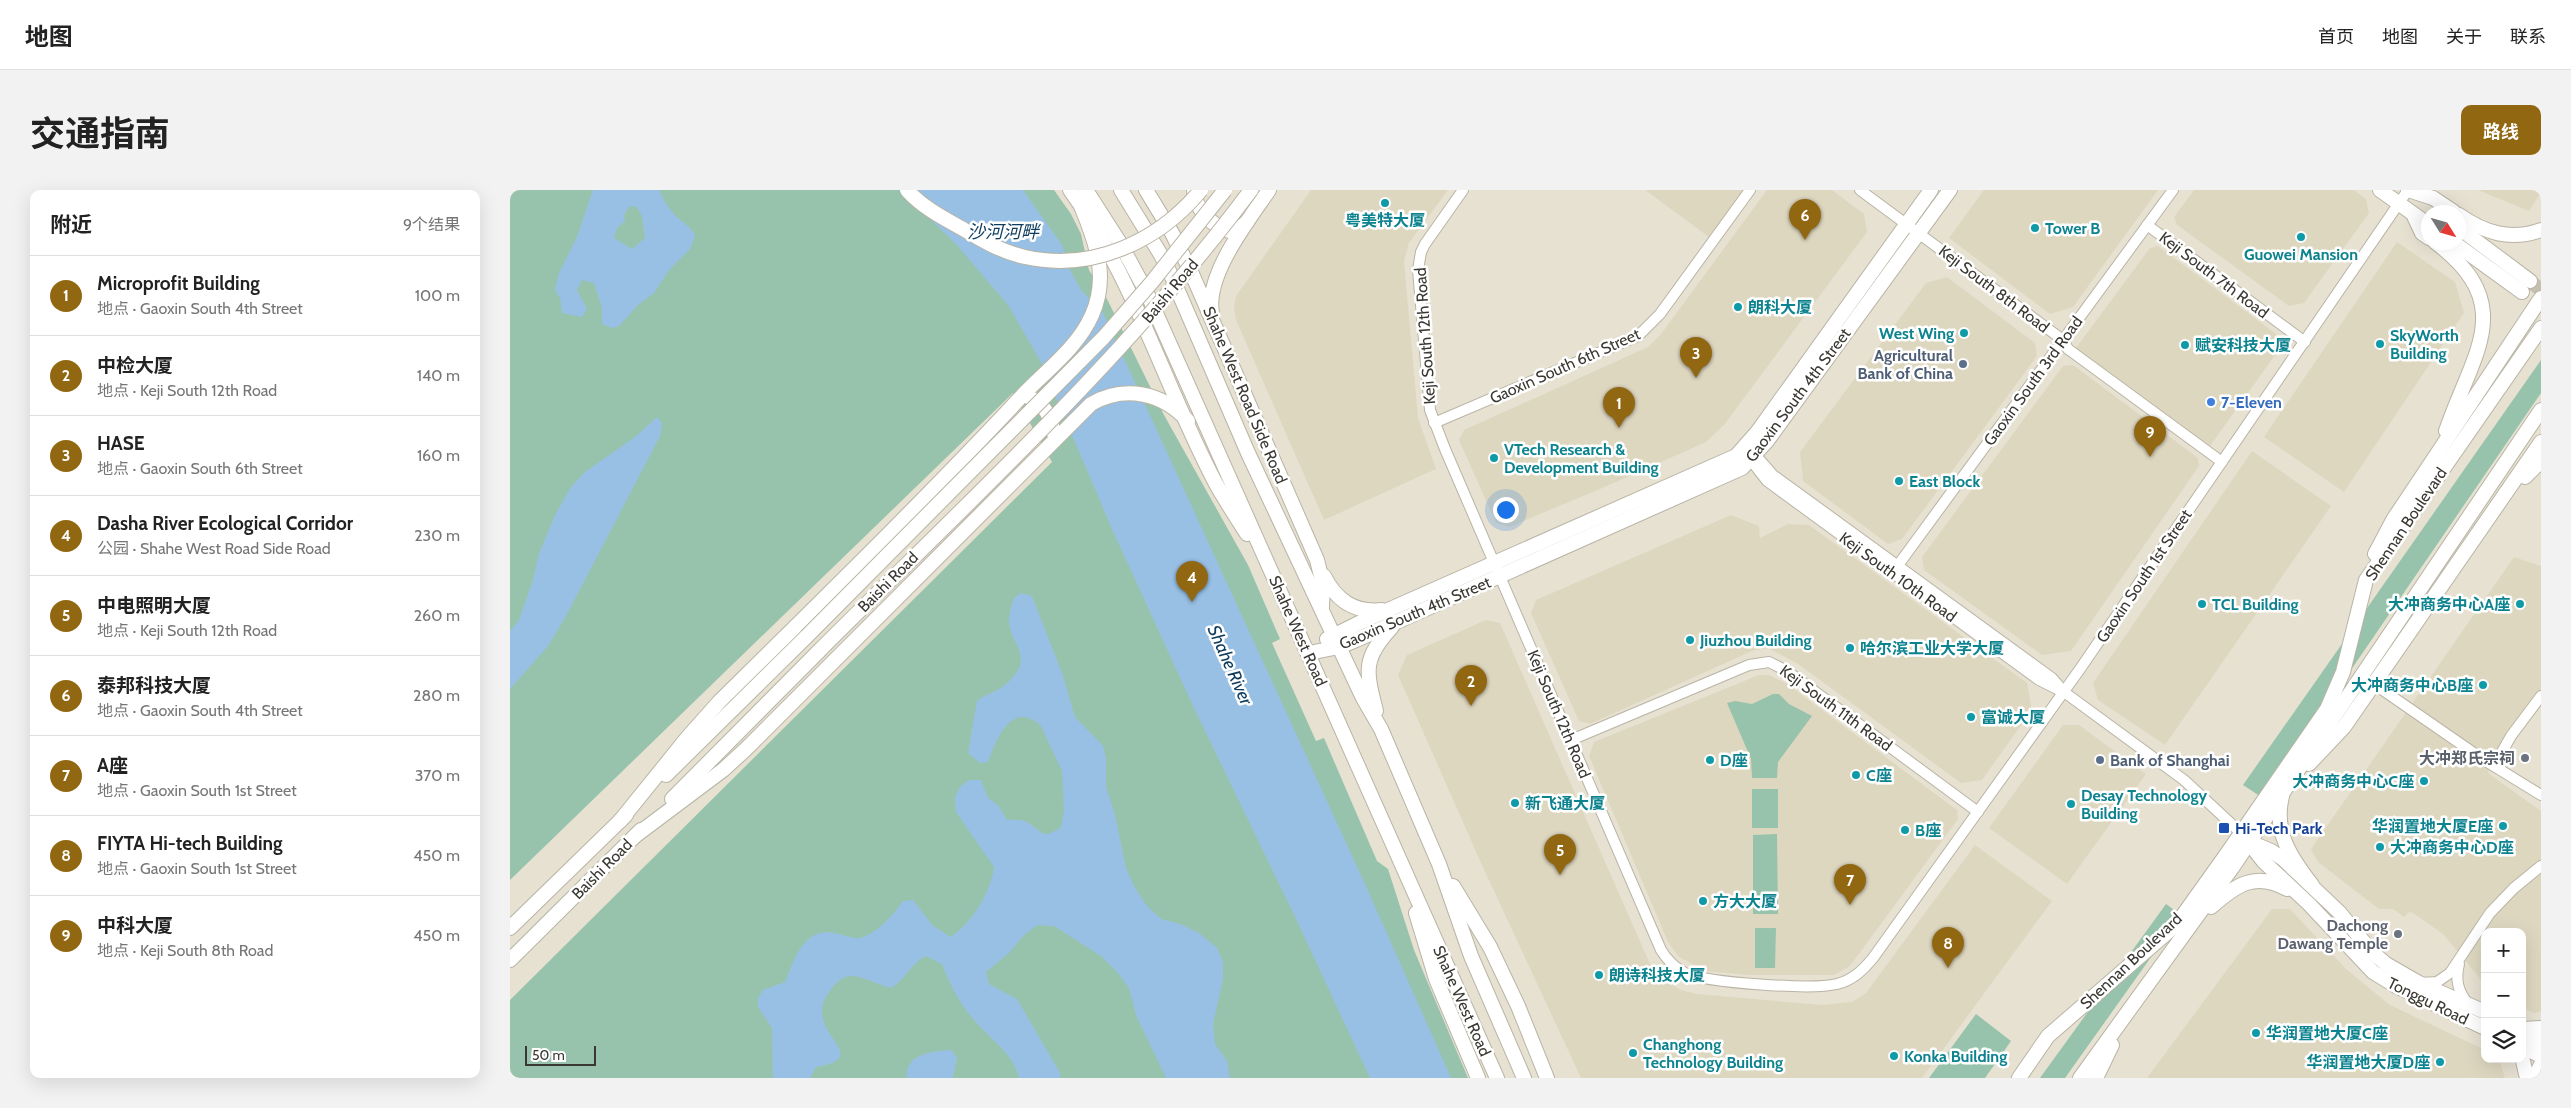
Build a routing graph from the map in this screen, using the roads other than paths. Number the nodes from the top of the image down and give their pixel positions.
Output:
1 (907, 190) edge
2 (1070, 190) edge
3 (1086, 190) edge
4 (1121, 190) edge
5 (1146, 190) edge
6 (1194, 190) edge
7 (1200, 190) edge
8 (1225, 190) edge
9 (1251, 190) edge
10 (1269, 190) edge
11 (1462, 190) edge
12 (1750, 190) edge
13 (1860, 190) edge
14 (1931, 190) edge
15 (1950, 190) edge
16 (2173, 190) edge
17 (2380, 190) edge
18 (2408, 190) edge
19 (2399, 203) junction
20 (2428, 205) edge
21 (2444, 205) edge
22 (1081, 206) junction
23 (2412, 213) junction
24 (1252, 215) junction
25 (2421, 219) edge
26 (2466, 219) edge
27 (1906, 224) junction
28 (2147, 226) junction
29 (2541, 230) edge
30 (2421, 231) edge
31 (1919, 233) junction
32 (2466, 235) edge
33 (2445, 250) edge
34 (2466, 250) edge
35 (2541, 298) edge
36 (2541, 328) edge
37 (1215, 329) junction
38 (2063, 340) junction
39 (2305, 342) junction
40 (1024, 394) junction
41 (2541, 410) edge
42 (1188, 421) junction
43 (1434, 423) junction
44 (1264, 439) junction
45 (1052, 442) junction
46 (2541, 442) edge
47 (2439, 451) junction
48 (1749, 453) junction
49 (2541, 461) edge
50 (2222, 462) junction
51 (2492, 513) junction
52 (1279, 518) junction
53 (1317, 560) junction
54 (1895, 569) junction
55 (1497, 570) junction
56 (1272, 572) junction
57 (2366, 580) junction
58 (1397, 606) junction
59 (1322, 607) junction
60 (1396, 622) junction
61 (1336, 640) junction
62 (1309, 653) junction
63 (2374, 684) junction
64 (2064, 692) junction
65 (2541, 696) edge
66 (1381, 729) junction
67 (1571, 740) junction
68 (2494, 766) junction
69 (2287, 785) junction
70 (2541, 795) edge
71 (1978, 812) junction
72 (620, 822) junction
73 (635, 836) junction
74 (2245, 837) junction
75 (1439, 864) junction
76 (2541, 866) edge
77 (1407, 876) junction
78 (2312, 885) junction
79 (2306, 902) junction
80 (2192, 926) junction
81 (510, 928) edge
82 (2461, 957) junction
83 (1873, 958) joint
84 (510, 960) edge
85 (2419, 983) junction
86 (2469, 1005) junction
87 (2481, 1010) edge
88 (2121, 1022) junction
89 (2481, 1026) edge
90 (2541, 1028) edge
91 (2526, 1030) edge
92 (2526, 1033) edge
93 (1534, 1041) junction
94 (2541, 1042) edge
95 (2526, 1049) edge
96 (2541, 1056) edge
97 (2541, 1060) edge
98 (2523, 1063) edge
99 (1476, 1074) edge
100 (1497, 1078) edge
101 (1524, 1078) edge
102 (1547, 1078) edge
103 (1554, 1078) edge
104 (2019, 1078) edge
105 (2080, 1078) edge
106 (2096, 1078) edge
107 (2527, 1078) edge
108 (2532, 1078) edge

1 - 7 main road, bridge
2 - 22 main road
3 - 56 main road, Shahe West Road
4 - 52 main road, Shahe West Road
5 - 37 main road, Shahe West Road Side Road
6 - 24 main road
8 - 72 main road, Baishi Road, bridge
9 - 73 main road, Baishi Road, bridge
10 - 24 main road
11 - 43 street, Keji South 12th Road
12 - 43 street, Gaoxin South 6th Street
13 - 27 street, Keji South 8th Road
14 - 27 main road, Gaoxin South 4th Street
15 - 31 main road, Gaoxin South 4th Street
16 - 28 street, Gaoxin South 3rd Road
17 - 19 main road
18 - 19 street, Gaoxin South 1st Street
18 - 20 main road
18 - 21 main road
19 - 23 main road
19 - 39 street, Gaoxin South 1st Street
22 - 40 main road
22 - 42 main road
23 - 25 main road
23 - 30 main road
24 - 37 main road
26 - 29 main road
27 - 31 street, Keji South 8th Road
27 - 48 main road, Gaoxin South 4th Street
28 - 38 street, Gaoxin South 3rd Road
28 - 39 street, Keji South 7th Road
31 - 38 street, Keji South 8th Road
31 - 48 main road, Gaoxin South 4th Street
32 - 34 main road
33 - 47 main road
35 - 47 main road
36 - 57 main road, Shennan Boulevard
37 - 44 main road, Shahe West Road Side Road
38 - 50 street, Keji South 8th Road
38 - 54 street, Gaoxin South 3rd Road
39 - 50 street, Gaoxin South 1st Street
40 - 45 main road
40 - 72 main road
41 - 69 main road, Shennan Boulevard
42 - 45 main road
42 - 56 main road
43 - 55 street, Keji South 12th Road
44 - 52 main road
44 - 53 main road, Shahe West Road Side Road
45 - 73 main road
46 - 51 main road
47 - 57 main road
48 - 54 street, Keji South 10th Road
48 - 55 main road, Gaoxin South 4th Street
49 - 51 main road
50 - 64 street, Gaoxin South 1st Street
51 - 63 main road
52 - 59 main road, Shahe West Road
53 - 58 main road
53 - 59 main road, Shahe West Road Side Road
54 - 64 street, Keji South 10th Road
55 - 58 main road, Gaoxin South 4th Street
55 - 60 main road, Gaoxin South 4th Street
55 - 67 street, Keji South 12th Road
56 - 62 main road, Shahe West Road
57 - 74 main road, Shennan Boulevard
58 - 61 main road, Gaoxin South 4th Street
59 - 61 main road, Shahe West Road
60 - 61 main road, Gaoxin South 4th Street
60 - 66 main road
61 - 62 main road, Gaoxin South 4th Street
61 - 66 main road, Shahe West Road
62 - 77 main road, Shahe West Road
63 - 68 street
63 - 69 main road
64 - 71 street, Gaoxin South 1st Street
64 - 74 street, Keji South 10th Road
65 - 68 street
66 - 75 main road, Shahe West Road
67 - 71 street, Keji South 11th Road
67 - 83 street, Keji South 12th Road
68 - 70 street
69 - 74 main road, Shennan Boulevard
69 - 78 main road
71 - 83 street, Gaoxin South 1st Street
72 - 81 main road, Baishi Road
73 - 84 main road, Baishi Road
74 - 78 main road, Tonggu Road
74 - 79 main road, Tonggu Road
74 - 80 main road, Shennan Boulevard
74 - 104 main road, Shennan Boulevard
75 - 93 main road
75 - 101 main road, Shahe West Road
76 - 82 street
77 - 99 main road
77 - 100 main road, Shahe West Road
78 - 85 main road, Tonggu Road
79 - 80 main road
79 - 89 main road, Tonggu Road
80 - 88 main road, Shennan Boulevard
82 - 85 street
82 - 86 street
85 - 86 main road, Tonggu Road
86 - 87 main road, Tonggu Road
88 - 105 main road, Shennan Boulevard
88 - 106 main road
90 - 91 main road
92 - 94 main road
93 - 102 main road
93 - 103 main road
95 - 96 main road
97 - 108 street
98 - 107 main road

